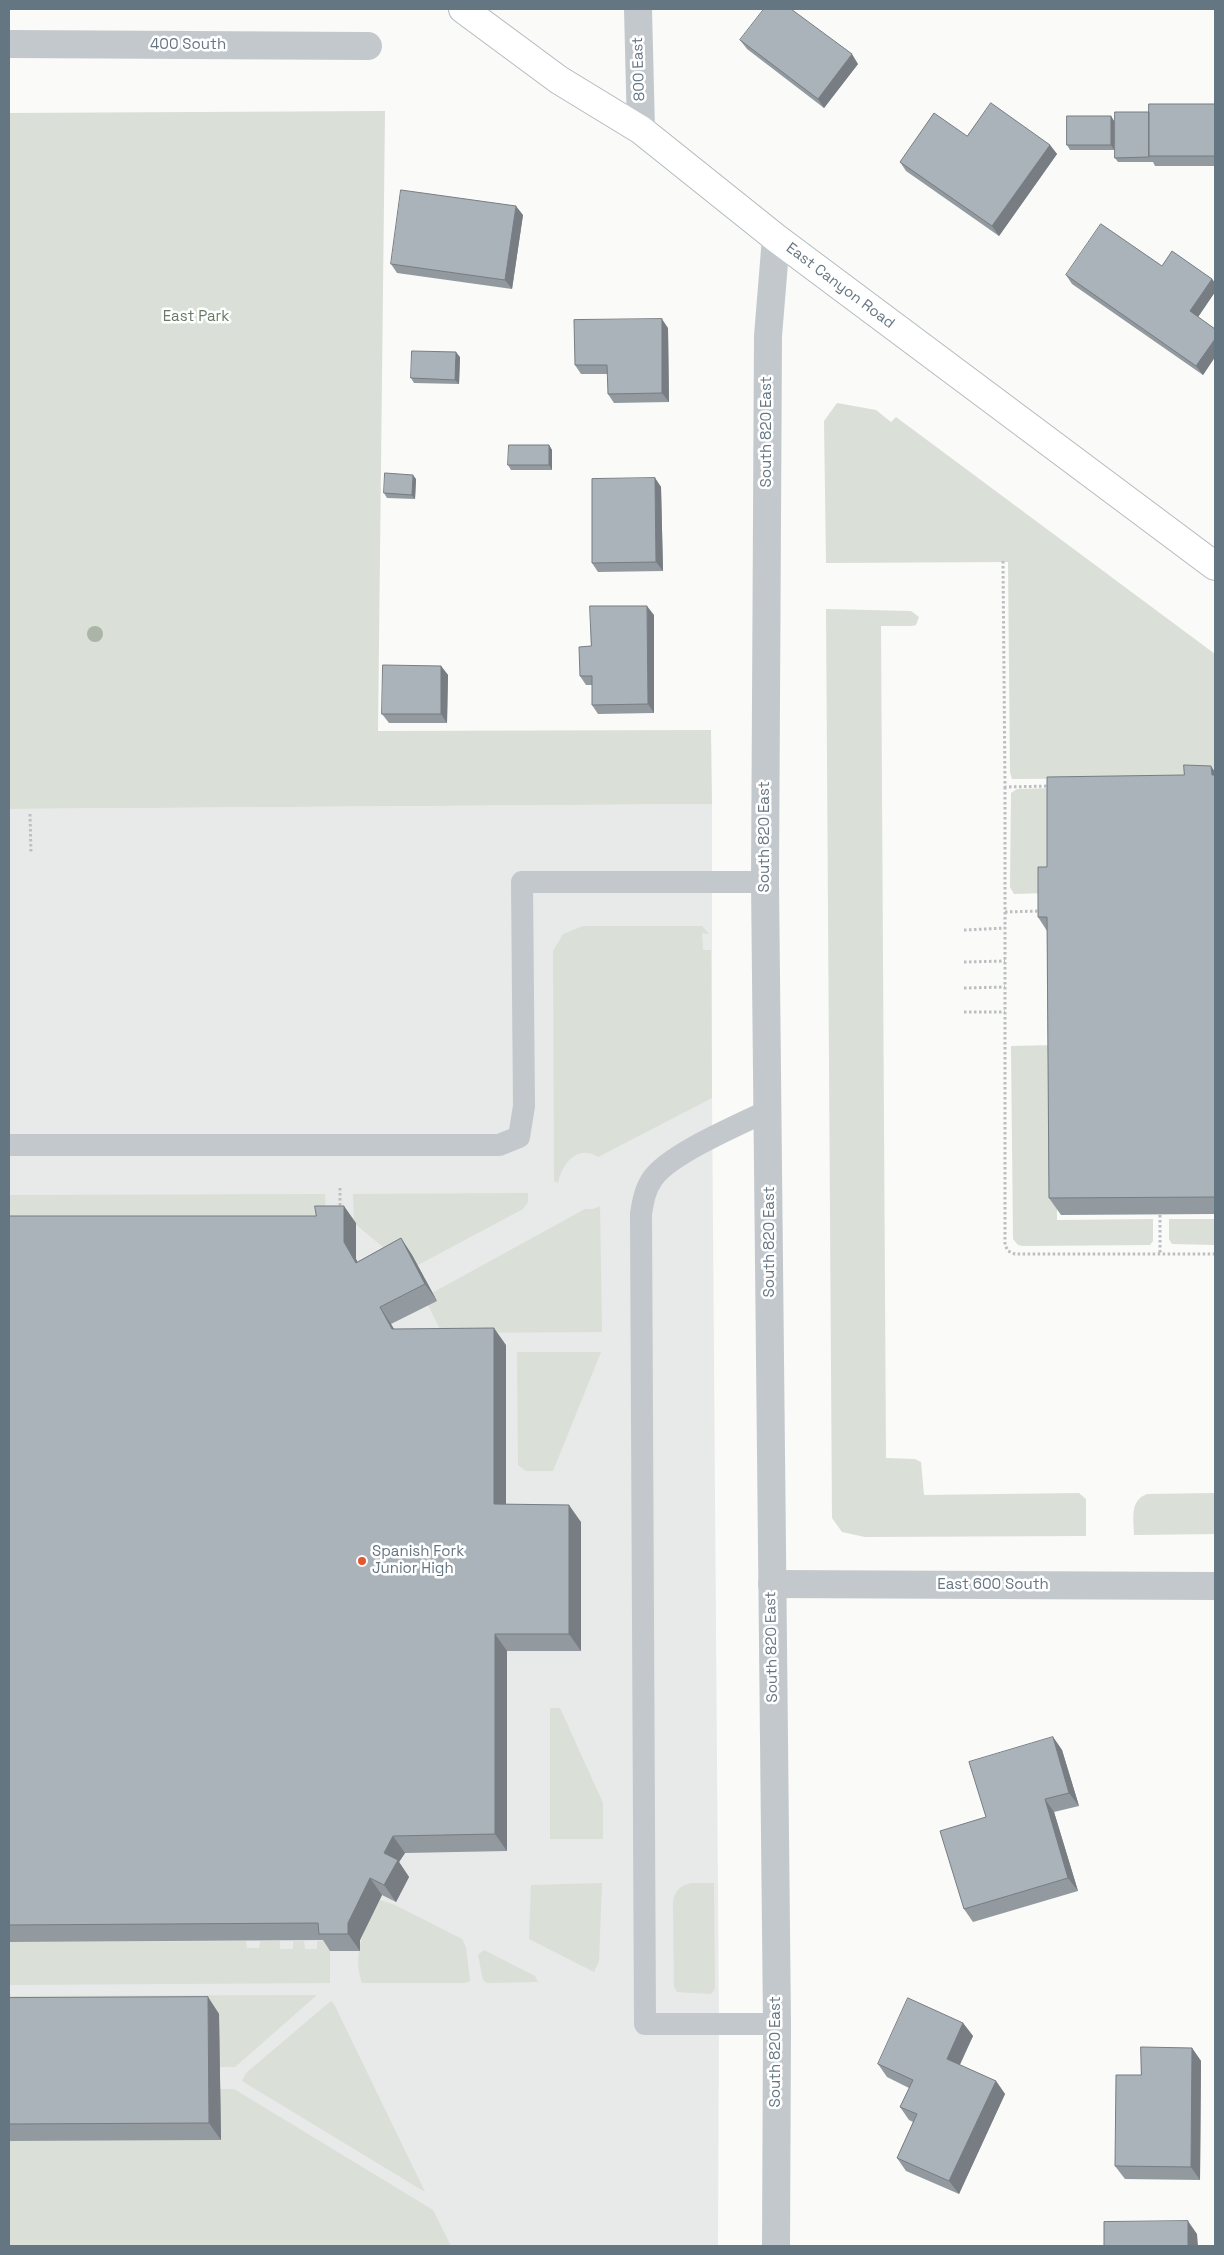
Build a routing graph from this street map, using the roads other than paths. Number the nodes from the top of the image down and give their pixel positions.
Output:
1 (463, 9) edge
2 (638, 9) edge
3 (9, 44) edge
4 (368, 46) dead end
5 (641, 130) junction
6 (776, 238) junction
7 (1215, 566) edge
8 (765, 882) junction
9 (769, 1110) junction
10 (9, 1145) edge
11 (772, 1584) junction
12 (1215, 1586) edge
13 (777, 2024) junction
14 (776, 2246) edge

1 - 5 main road, East Canyon Road
2 - 5 street, 800 East
3 - 4 street, 400 South
5 - 6 main road, East Canyon Road
6 - 7 main road, East Canyon Road
6 - 8 street, South 820 East
8 - 9 street, South 820 East
8 - 10 lane
9 - 11 street, South 820 East
9 - 13 lane
11 - 12 street, East 600 South
11 - 13 street, South 820 East
13 - 14 street, South 820 East

